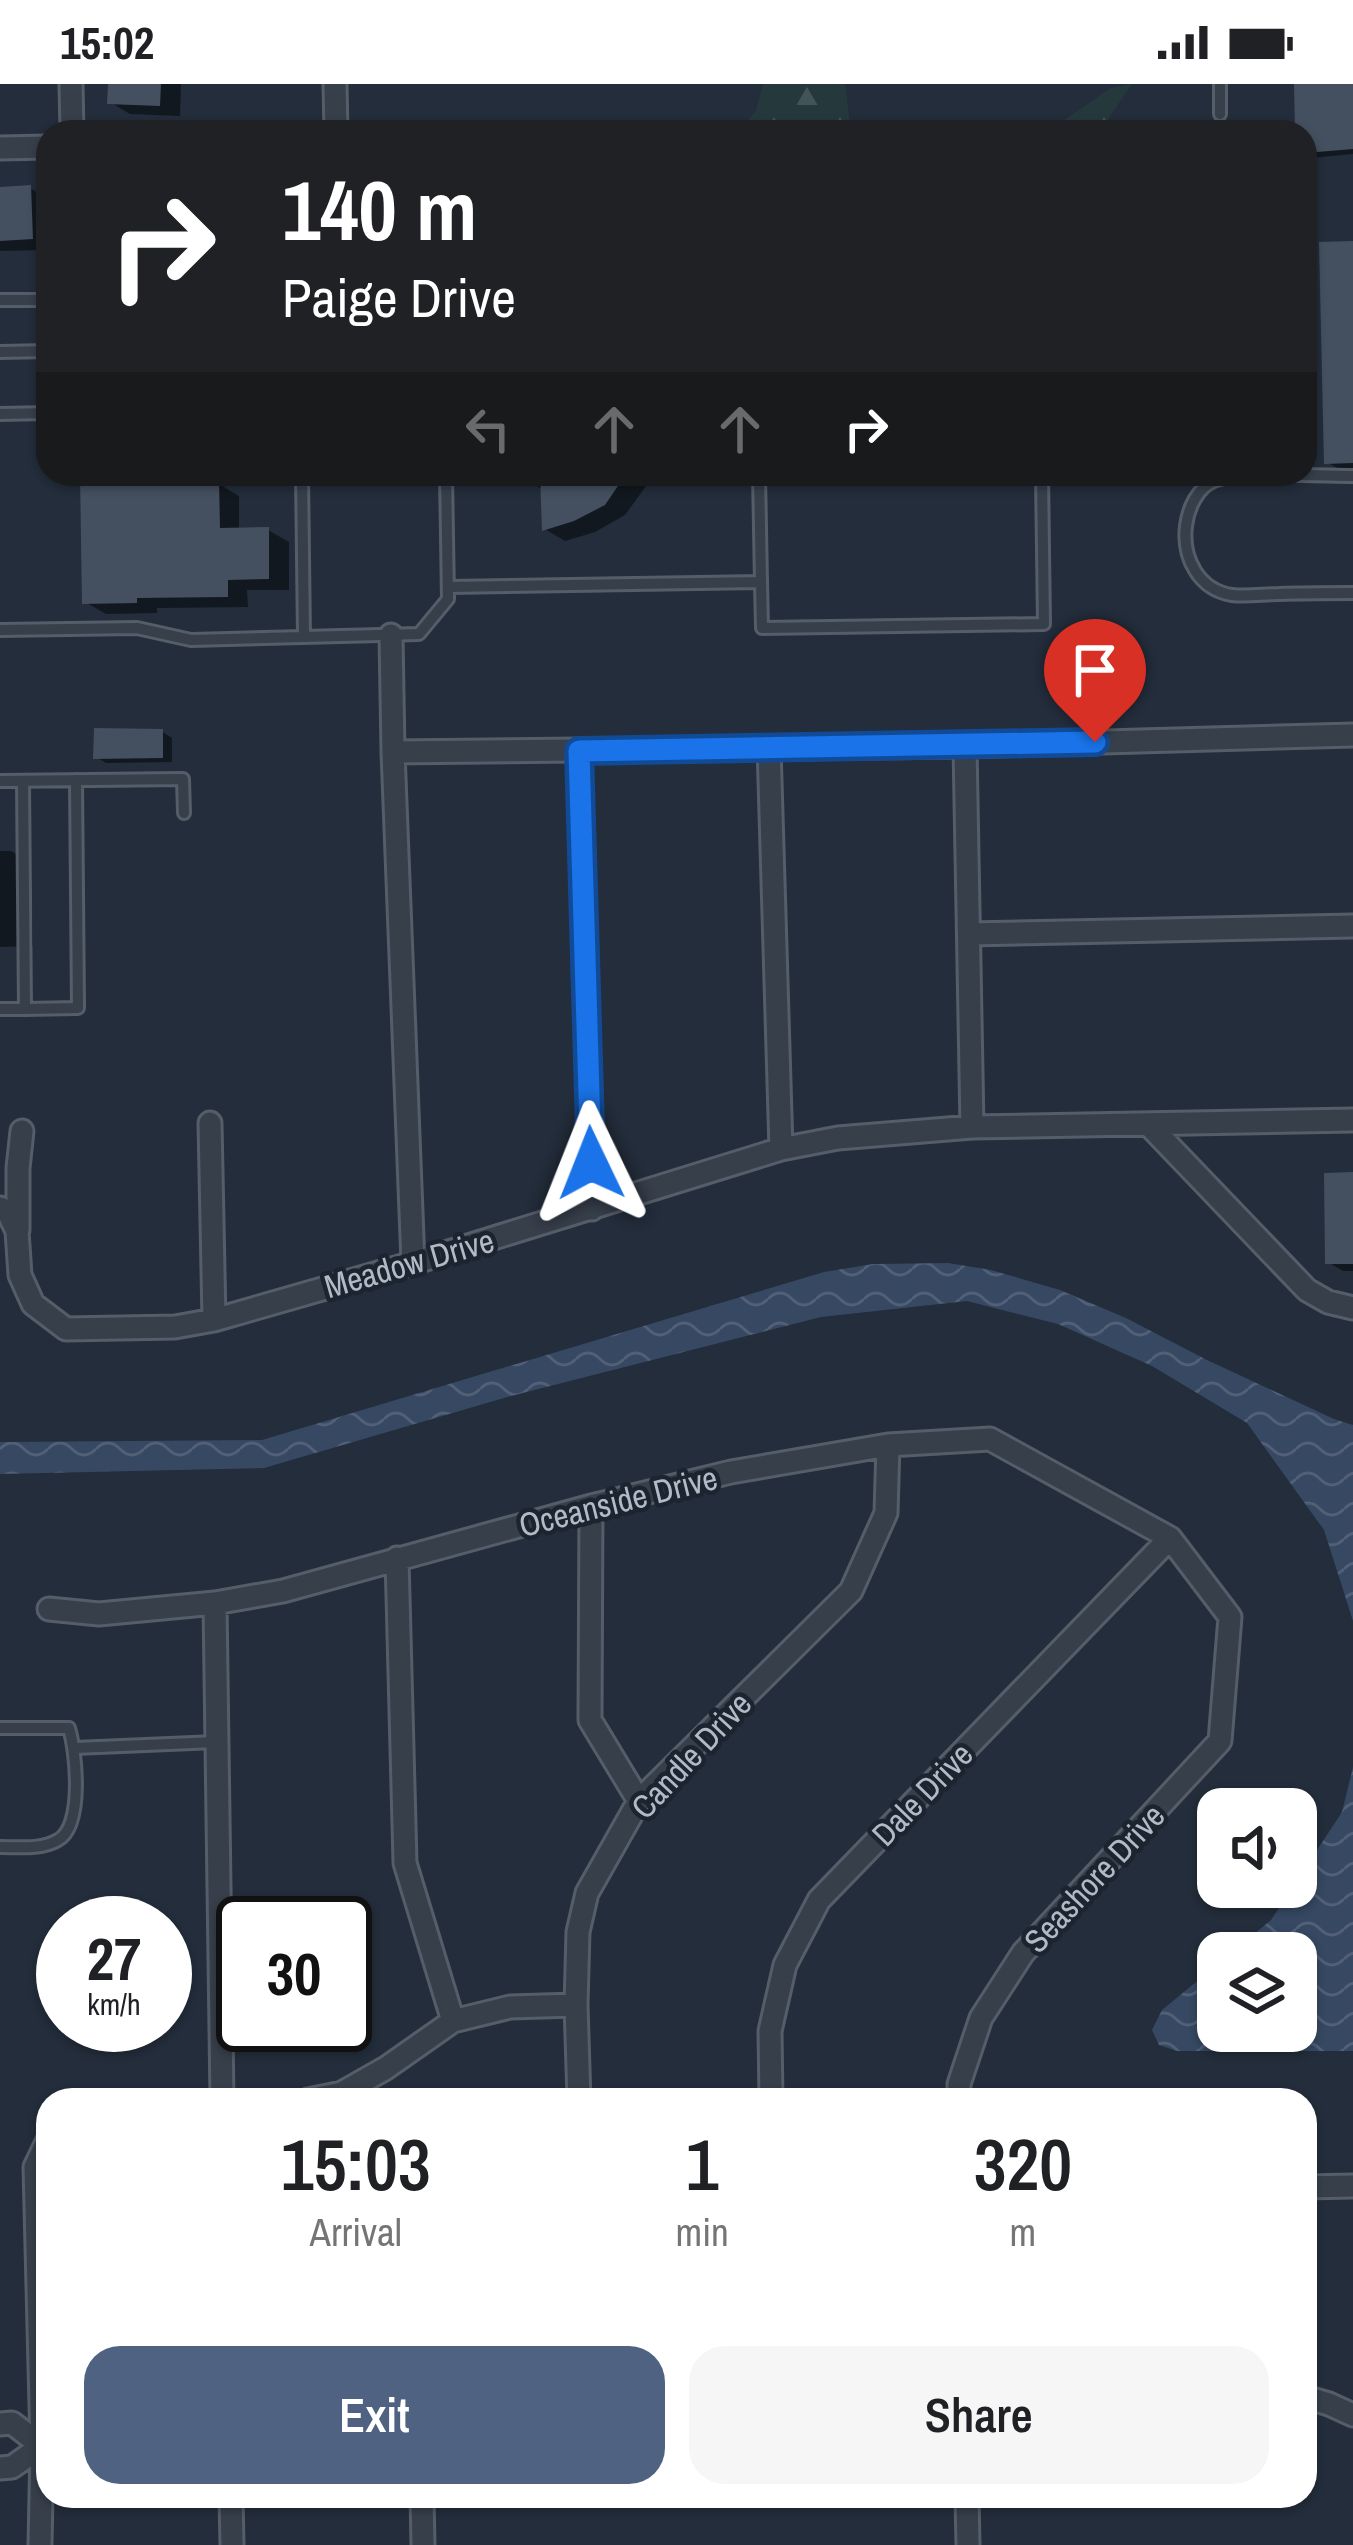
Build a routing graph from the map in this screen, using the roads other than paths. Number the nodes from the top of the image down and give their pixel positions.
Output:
1 (71, 84) edge
2 (335, 84) edge
3 (1220, 84) edge
4 (1220, 114) dead end
5 (71, 120) edge
6 (336, 120) edge
7 (36, 147) edge
8 (0, 148) edge
9 (36, 300) edge
10 (0, 301) edge
11 (36, 351) edge
12 (0, 352) edge
13 (36, 413) edge
14 (0, 414) edge
15 (1317, 476) edge
16 (1353, 476) edge
17 (302, 486) edge
18 (446, 486) edge
19 (759, 486) edge
20 (1042, 486) edge
21 (1206, 486) edge
22 (761, 581) junction
23 (448, 587) junction
24 (1353, 592) edge
25 (0, 630) edge
26 (392, 635) junction
27 (304, 637) junction
28 (1353, 735) edge
29 (965, 746) junction
30 (769, 747) junction
31 (579, 751) junction
32 (393, 752) junction
33 (76, 780) junction
34 (0, 781) edge
35 (23, 781) junction
36 (184, 813) dead end
37 (1353, 926) edge
38 (969, 934) junction
39 (0, 1009) edge
40 (25, 1009) junction
41 (1353, 1120) edge
42 (210, 1124) dead end
43 (1148, 1124) junction
44 (972, 1127) junction
45 (22, 1131) dead end
46 (781, 1149) junction
47 (0, 1208) edge
48 (592, 1209) junction
49 (17, 1231) junction
50 (413, 1263) junction
51 (1353, 1308) edge
52 (214, 1320) junction
53 (888, 1445) junction
54 (591, 1506) junction
55 (1170, 1538) junction
56 (397, 1558) junction
57 (215, 1603) junction
58 (49, 1609) dead end
59 (0, 1728) edge
60 (216, 1742) junction
61 (75, 1748) junction
62 (639, 1801) junction
63 (0, 1847) edge
64 (576, 2005) junction
65 (453, 2020) junction
66 (222, 2088) edge
67 (351, 2088) edge
68 (579, 2088) edge
69 (771, 2088) edge
70 (959, 2088) edge
71 (36, 2165) edge
72 (1353, 2186) edge
73 (1317, 2187) edge
74 (36, 2195) edge
75 (1317, 2400) edge
76 (1353, 2415) edge
77 (0, 2424) edge
78 (36, 2440) edge
79 (36, 2452) edge
80 (0, 2468) edge
81 (42, 2508) edge
82 (231, 2508) edge
83 (422, 2508) edge
84 (968, 2508) edge
85 (40, 2545) edge
86 (232, 2545) edge
87 (423, 2545) edge
88 (968, 2545) edge

1 - 5 street
2 - 6 street
3 - 4 lane
7 - 8 street
9 - 10 lane
11 - 12 lane
13 - 14 lane
15 - 16 lane
17 - 27 lane
18 - 23 lane
19 - 22 lane
20 - 22 lane
21 - 24 lane
22 - 23 lane
23 - 26 lane
25 - 27 lane
26 - 27 lane
26 - 32 street
28 - 29 street
29 - 30 street
29 - 38 street
30 - 31 street
30 - 46 street
31 - 32 street
31 - 48 street
32 - 50 street
33 - 35 lane
33 - 36 lane
33 - 40 lane
34 - 35 lane
35 - 40 lane
37 - 38 street
38 - 44 street
39 - 40 lane
41 - 43 street, Meadow Drive
42 - 52 street
43 - 44 street, Meadow Drive
43 - 51 street
44 - 46 street, Meadow Drive
45 - 49 street, Meadow Drive
46 - 48 street, Meadow Drive
47 - 49 street, Meadow Drive
48 - 50 street, Meadow Drive
49 - 52 street, Meadow Drive
50 - 52 street, Meadow Drive
53 - 54 street, Oceanside Drive
53 - 55 street, Oceanside Drive
53 - 62 street, Candle Drive
54 - 56 street, Oceanside Drive
54 - 62 street
55 - 69 street, Dale Drive
55 - 70 street, Seashore Drive
56 - 57 street, Oceanside Drive
56 - 65 street
57 - 58 street, Oceanside Drive
57 - 60 street
59 - 61 lane
60 - 61 lane
60 - 66 street
61 - 63 lane
62 - 64 street, Candle Drive
64 - 65 street
64 - 68 street, Candle Drive
65 - 67 street
71 - 74 street
72 - 73 street
75 - 76 street
77 - 78 street
79 - 80 street
81 - 85 street
82 - 86 street
83 - 87 street
84 - 88 street

